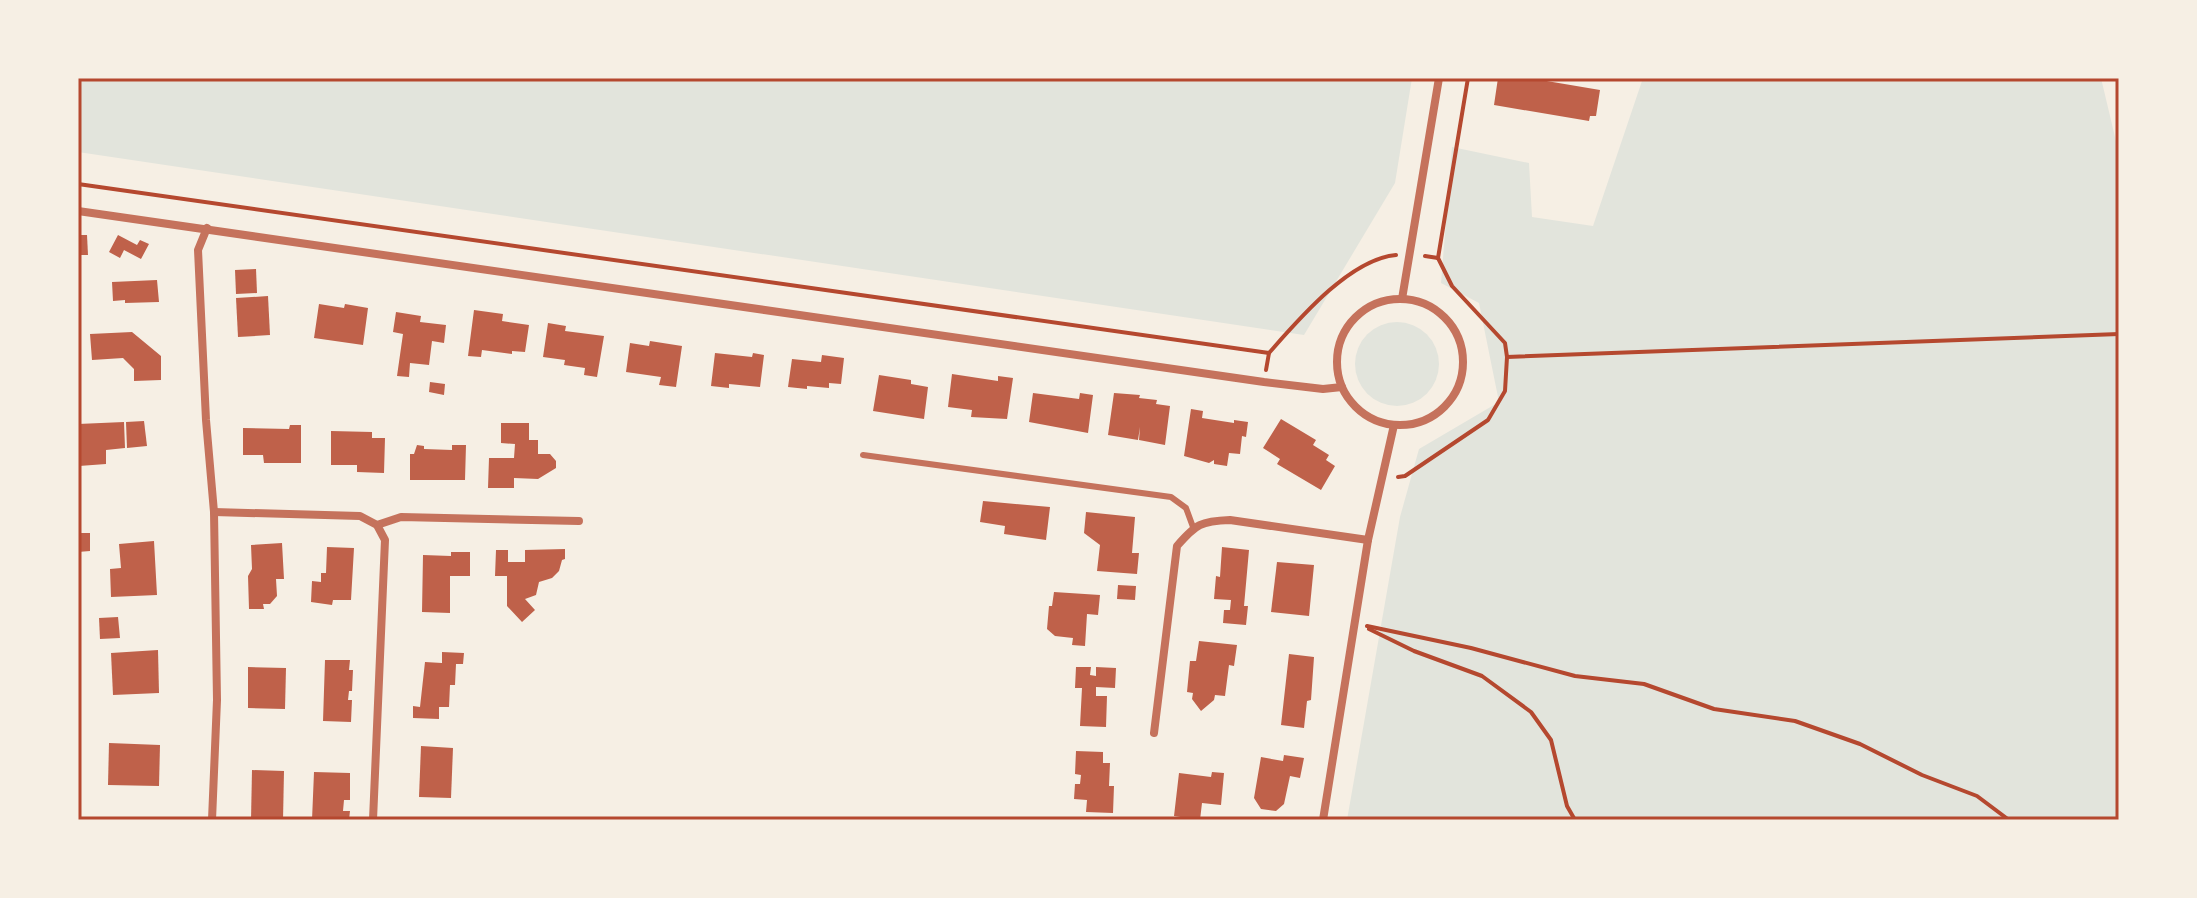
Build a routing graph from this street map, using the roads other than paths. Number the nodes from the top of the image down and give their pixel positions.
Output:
1 (1439, 78) edge
2 (78, 211) edge
3 (207, 228) junction
4 (1402, 299) junction
5 (1342, 387) junction
6 (1394, 425) junction
7 (863, 455) dead end
8 (214, 512) junction
9 (579, 521) dead end
10 (377, 525) junction
11 (1193, 527) junction
12 (1368, 540) junction
13 (1154, 733) dead end
14 (212, 820) edge
15 (373, 820) edge
16 (1323, 820) edge

1 - 4 street
2 - 3 street
3 - 5 street
3 - 8 street
4 - 5 street
4 - 6 street
5 - 6 street
6 - 12 street
7 - 11 lane
8 - 10 street
8 - 14 street
9 - 10 street
10 - 15 street
11 - 12 street
11 - 13 street
12 - 16 street

